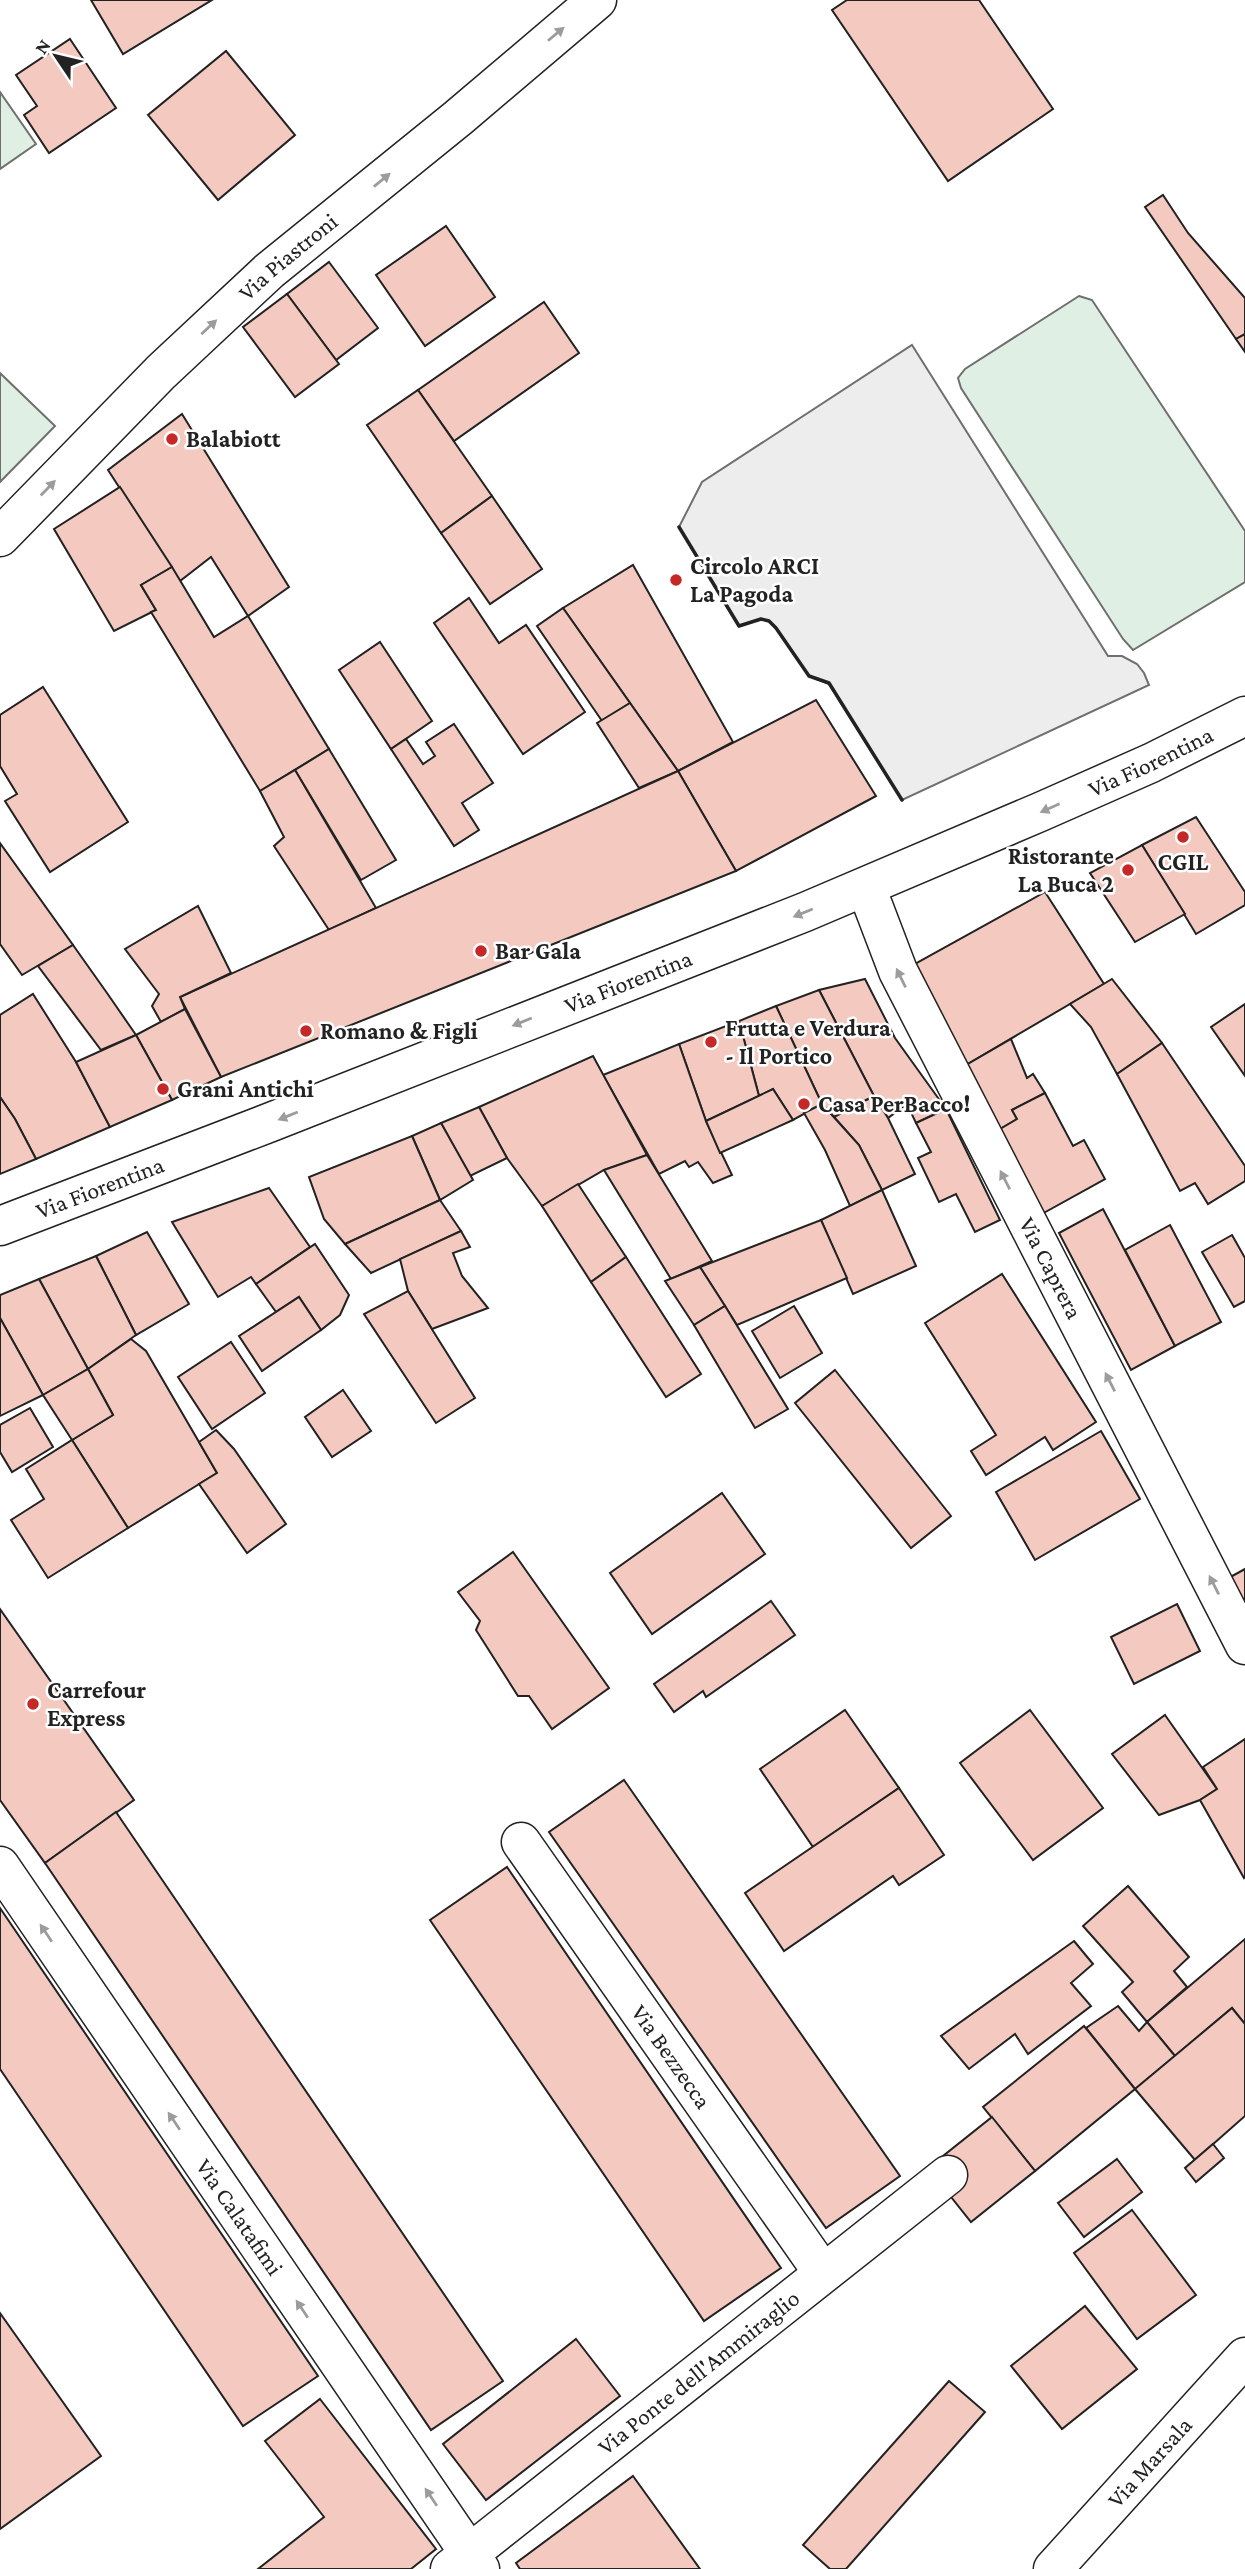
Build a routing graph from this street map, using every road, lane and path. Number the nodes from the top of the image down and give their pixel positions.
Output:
1 (597, 0) edge
2 (0, 537) edge
3 (1245, 716) edge
4 (866, 887) junction
5 (0, 1226) edge
6 (1245, 1645) edge
7 (521, 1842) dead end
8 (0, 1866) edge
9 (948, 2175) dead end
10 (823, 2273) junction
11 (1245, 2357) edge
12 (466, 2564) edge
13 (1053, 2569) edge

2 -> 1 street, Via Piastroni
3 -> 4 street, Via Fiorentina
4 -> 5 street, Via Fiorentina
6 -> 4 street, Via Caprera
7 - 10 street, Via Bezzecca
12 -> 8 street, Via Calatafimi
9 - 10 street, Via Ponte dell'Ammiraglio
10 - 12 street, Via Ponte dell'Ammiraglio
11 - 13 street, Via Marsala

